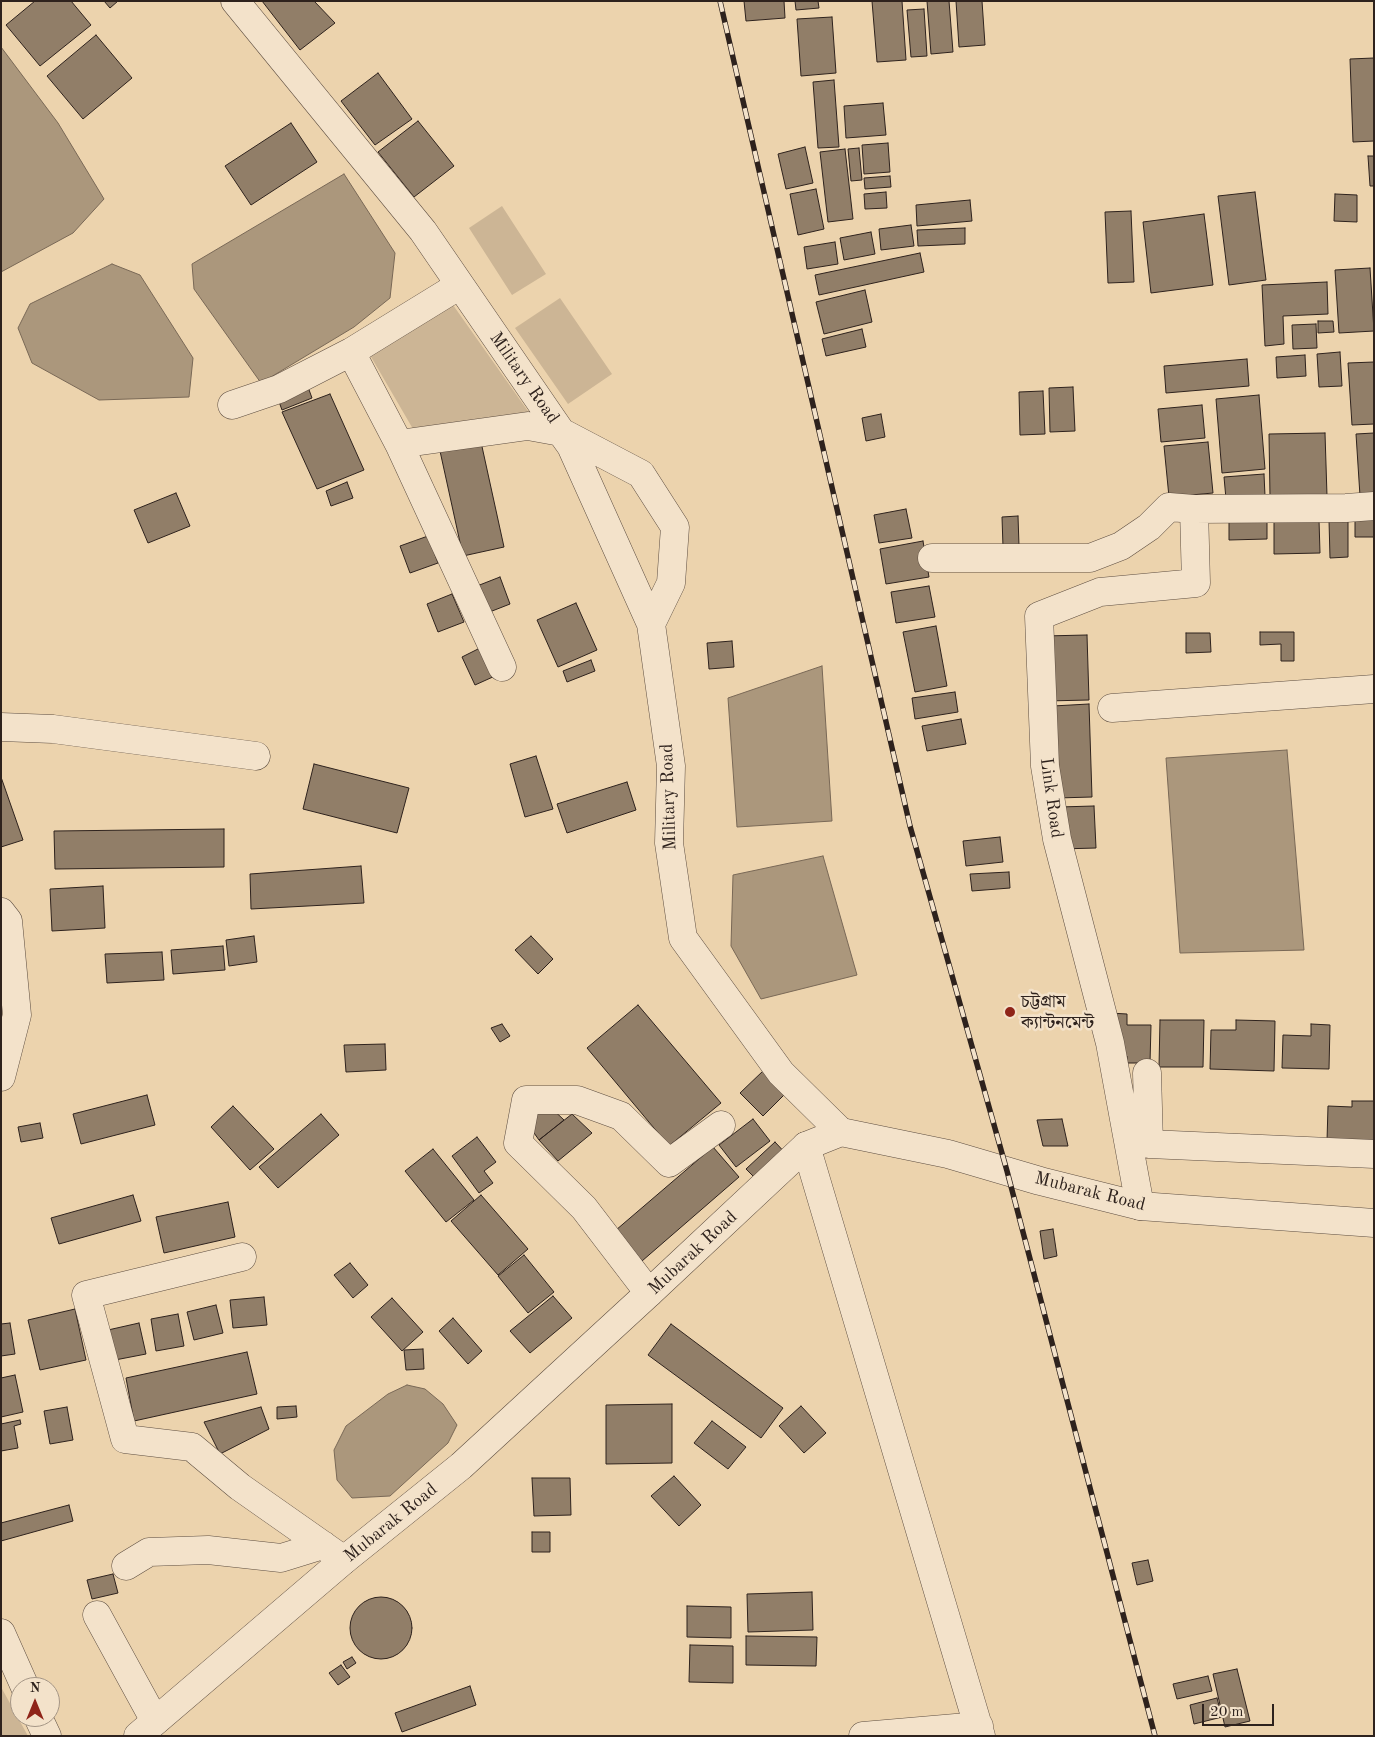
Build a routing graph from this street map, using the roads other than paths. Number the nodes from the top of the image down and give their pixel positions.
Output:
1 (235, 1) edge
2 (460, 285) junction
3 (352, 352) junction
4 (232, 405) dead end
5 (561, 432) junction
6 (399, 444) junction
7 (1374, 506) edge
8 (1194, 509) junction
9 (932, 558) dead end
10 (651, 624) junction
11 (502, 667) dead end
12 (1374, 688) edge
13 (1112, 708) dead end
14 (1, 727) edge
15 (256, 756) dead end
16 (1, 912) edge
17 (1147, 1073) dead end
18 (1, 1077) edge
19 (720, 1125) dead end
20 (841, 1132) junction
21 (806, 1146) junction
22 (1374, 1154) edge
23 (1140, 1206) junction
24 (1374, 1223) edge
25 (242, 1257) dead end
26 (650, 1293) junction
27 (334, 1553) junction
28 (126, 1566) dead end
29 (97, 1615) dead end
30 (1, 1633) edge
31 (21, 1677) edge
32 (146, 1728) edge
33 (980, 1731) edge
34 (863, 1736) edge

1 - 2 street, Military Road
2 - 3 street
2 - 5 street, Military Road
3 - 4 street
3 - 6 street
5 - 6 street
5 - 10 street
5 - 10 street, Military Road
6 - 11 street
7 - 8 street
8 - 9 street
8 - 23 street, Link Road
10 - 20 street, Military Road
12 - 13 street
14 - 15 street
16 - 18 street
17 - 22 street
19 - 26 street
20 - 21 street, Mubarak Road
20 - 23 street, Mubarak Road
21 - 26 street, Mubarak Road
21 - 33 street
23 - 24 street, Mubarak Road
25 - 27 street
26 - 27 street, Mubarak Road
27 - 28 street
27 - 32 street, Mubarak Road
29 - 32 street
30 - 31 street
33 - 34 street

